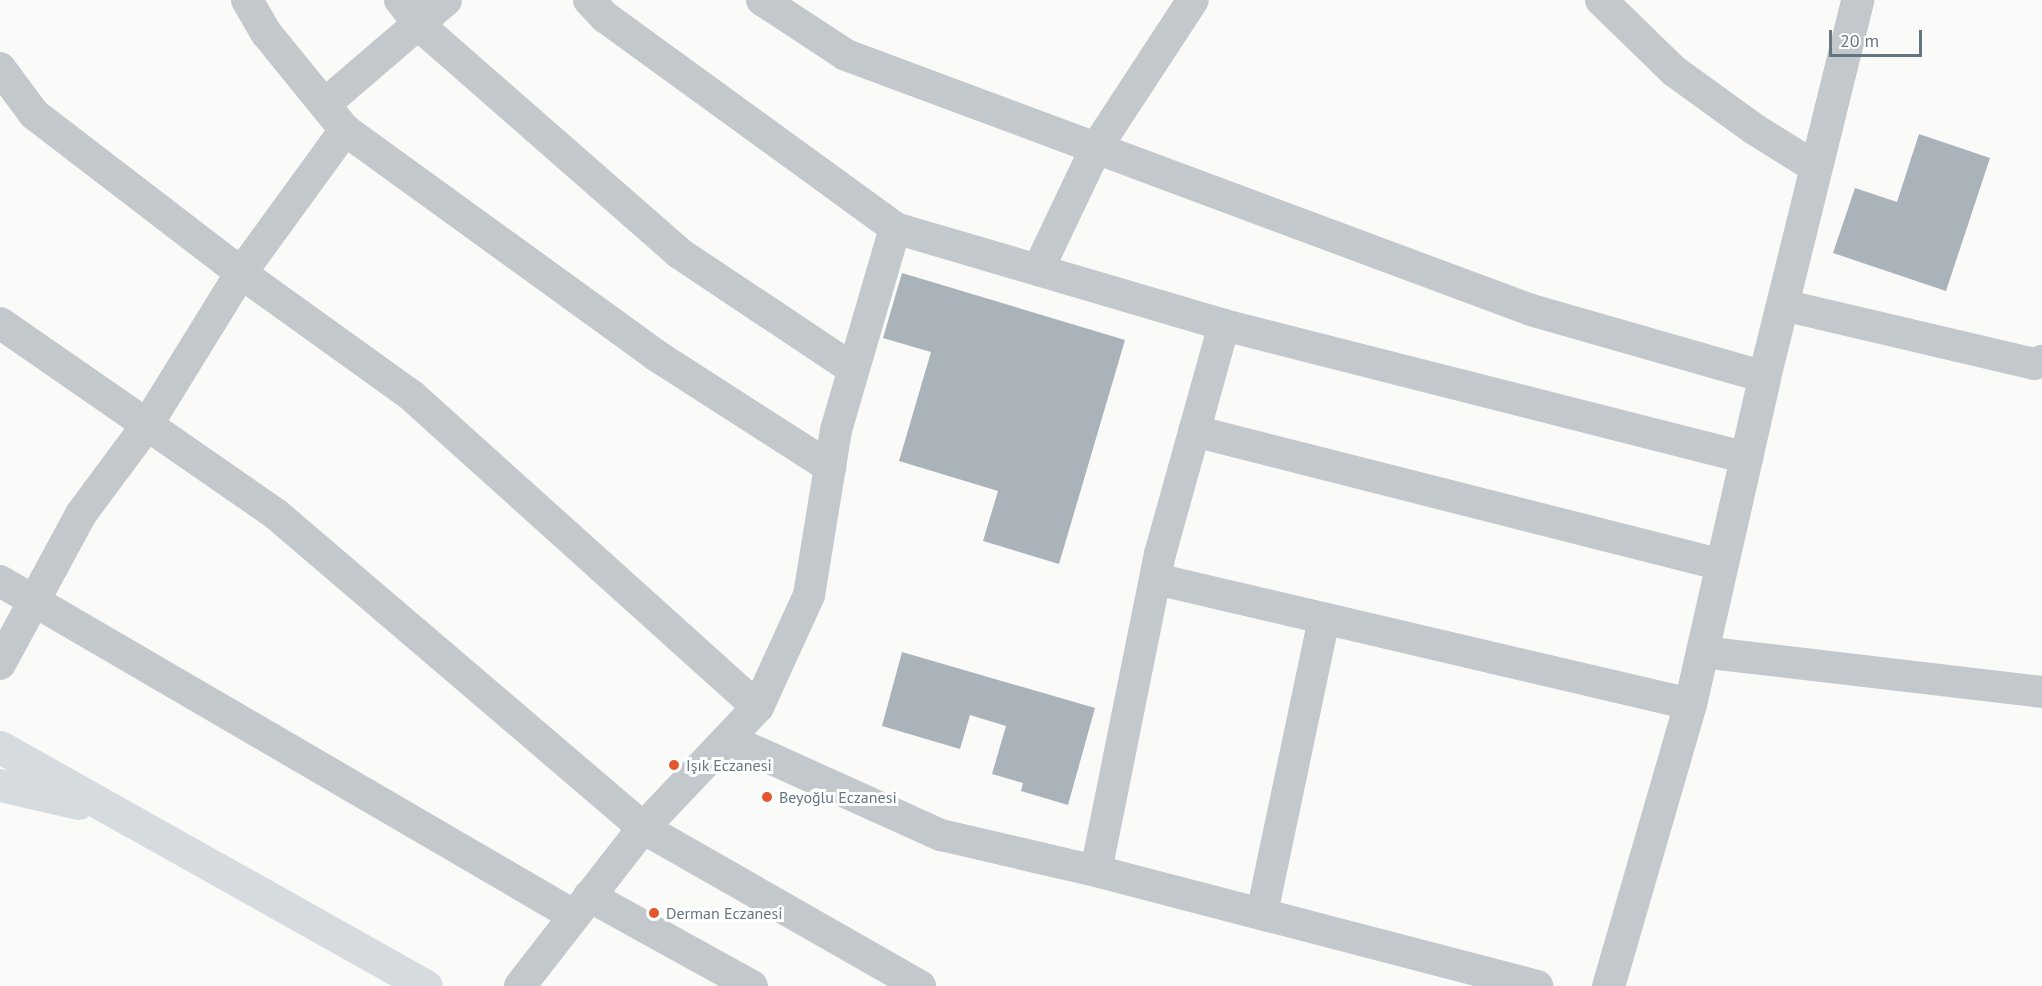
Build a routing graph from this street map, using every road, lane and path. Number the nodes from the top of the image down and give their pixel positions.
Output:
1 (247, 0) edge
2 (400, 0) edge
3 (446, 0) edge
4 (589, 0) edge
5 (762, 0) edge
6 (1193, 0) edge
7 (1601, 0) edge
8 (1857, 0) edge
9 (420, 26) junction
10 (0, 68) edge
11 (326, 104) junction
12 (345, 130) junction
13 (1096, 148) junction
14 (1815, 167) junction
15 (895, 228) junction
16 (1038, 270) junction
17 (242, 273) junction
18 (1783, 305) junction
19 (0, 323) edge
20 (1224, 325) junction
21 (2042, 361) edge
22 (853, 369) junction
23 (1764, 376) junction
24 (147, 424) junction
25 (1194, 430) junction
26 (1747, 458) junction
27 (830, 467) junction
28 (1722, 565) junction
29 (1155, 579) junction
30 (0, 581) edge
31 (34, 597) junction
32 (1324, 618) junction
33 (1702, 652) junction
34 (0, 664) edge
35 (2042, 692) edge
36 (1690, 704) junction
37 (759, 707) junction
38 (728, 739) junction
39 (0, 747) edge
40 (0, 785) edge
41 (115, 811) junction
42 (643, 828) junction
43 (1096, 871) junction
44 (581, 906) junction
45 (1262, 913) junction
46 (426, 986) edge
47 (520, 986) edge
48 (752, 986) edge
49 (920, 986) edge
50 (1537, 986) edge
51 (1608, 986) edge

1 - 11 street
2 - 9 street
3 - 9 street
4 - 15 street
5 - 13 street
6 - 13 street
7 - 14 street
8 - 14 street
9 - 11 street
9 - 22 street
10 - 17 street
11 - 12 street
12 - 17 street
12 - 27 street
13 - 16 street
13 - 23 street
14 - 18 street
15 - 16 street
15 - 22 street
16 - 20 street
17 - 24 street
17 - 37 street
18 - 21 street
18 - 23 street
19 - 24 street
20 - 25 street
20 - 26 street
22 - 27 street
23 - 26 street
24 - 31 street
24 - 42 street
25 - 28 street
25 - 29 street
26 - 28 street
27 - 37 street
28 - 33 street
29 - 32 street
29 - 43 street
30 - 31 street
31 - 34 street
31 - 44 street
32 - 36 street
32 - 45 street
33 - 35 street
33 - 36 street
36 - 51 street
37 - 38 street
38 - 42 street
38 - 43 street
39 - 41 main road
40 - 41 main road
41 - 46 main road
42 - 44 street
42 - 49 street
43 - 45 street
44 - 47 street
44 - 48 street
45 - 50 street

